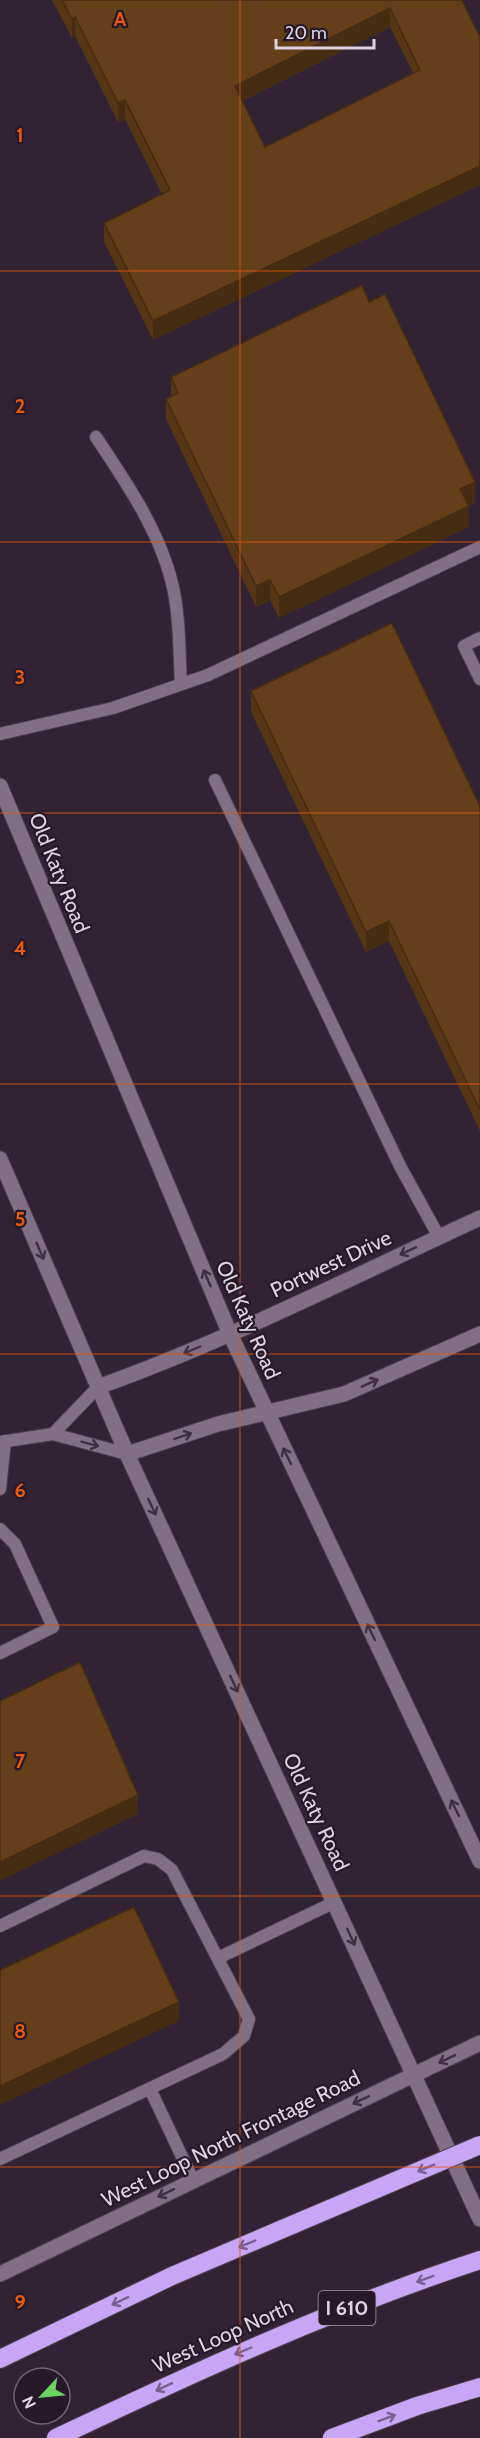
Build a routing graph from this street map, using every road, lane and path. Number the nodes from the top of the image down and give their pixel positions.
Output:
1 (96, 437) dead end
2 (480, 547) edge
3 (480, 638) edge
4 (480, 680) edge
5 (181, 684) junction
6 (0, 734) edge
7 (215, 780) dead end
8 (0, 786) edge
9 (0, 1159) edge
10 (480, 1218) edge
11 (439, 1237) junction
12 (230, 1334) junction
13 (480, 1334) edge
14 (98, 1387) junction
15 (266, 1412) junction
16 (53, 1434) junction
17 (3, 1442) edge
18 (127, 1454) junction
19 (0, 1490) edge
20 (0, 1529) edge
21 (0, 1653) edge
22 (480, 1861) edge
23 (335, 1902) junction
24 (0, 1926) edge
25 (218, 1958) junction
26 (480, 2043) edge
27 (414, 2075) junction
28 (150, 2089) junction
29 (480, 2145) edge
30 (0, 2159) edge
31 (193, 2180) junction
32 (480, 2219) edge
33 (480, 2260) edge
34 (0, 2274) edge
35 (0, 2359) edge
36 (480, 2387) edge
37 (57, 2438) edge
38 (332, 2438) edge

1 - 5 lane
2 - 5 lane
3 - 4 lane
5 - 6 lane
7 - 11 lane
12 -> 8 main road, Old Katy Road
9 -> 14 main road, Old Katy Road
10 - 11 main road, Portwest Drive
11 -> 12 main road, Portwest Drive
12 -> 14 main road, Portwest Drive
12 - 15 main road, Old Katy Road
15 -> 13 main road
14 - 16 lane
14 - 18 main road, Old Katy Road
18 -> 15 main road
22 -> 15 main road, Old Katy Road
16 - 17 lane
16 -> 18 lane
17 - 19 lane
18 -> 23 main road, Old Katy Road
20 - 21 lane
23 - 25 lane
23 -> 27 main road, Old Katy Road
24 - 25 lane
25 - 28 lane
26 -> 27 main road, West Loop North Frontage Road
27 -> 31 main road, West Loop North Frontage Road
27 - 32 main road, Old Katy Road
28 - 30 lane
28 - 31 lane
29 -> 35 highway, bridge
31 -> 34 main road, West Loop North Frontage Road
33 -> 37 highway, West Loop North / I 610
38 -> 36 highway

